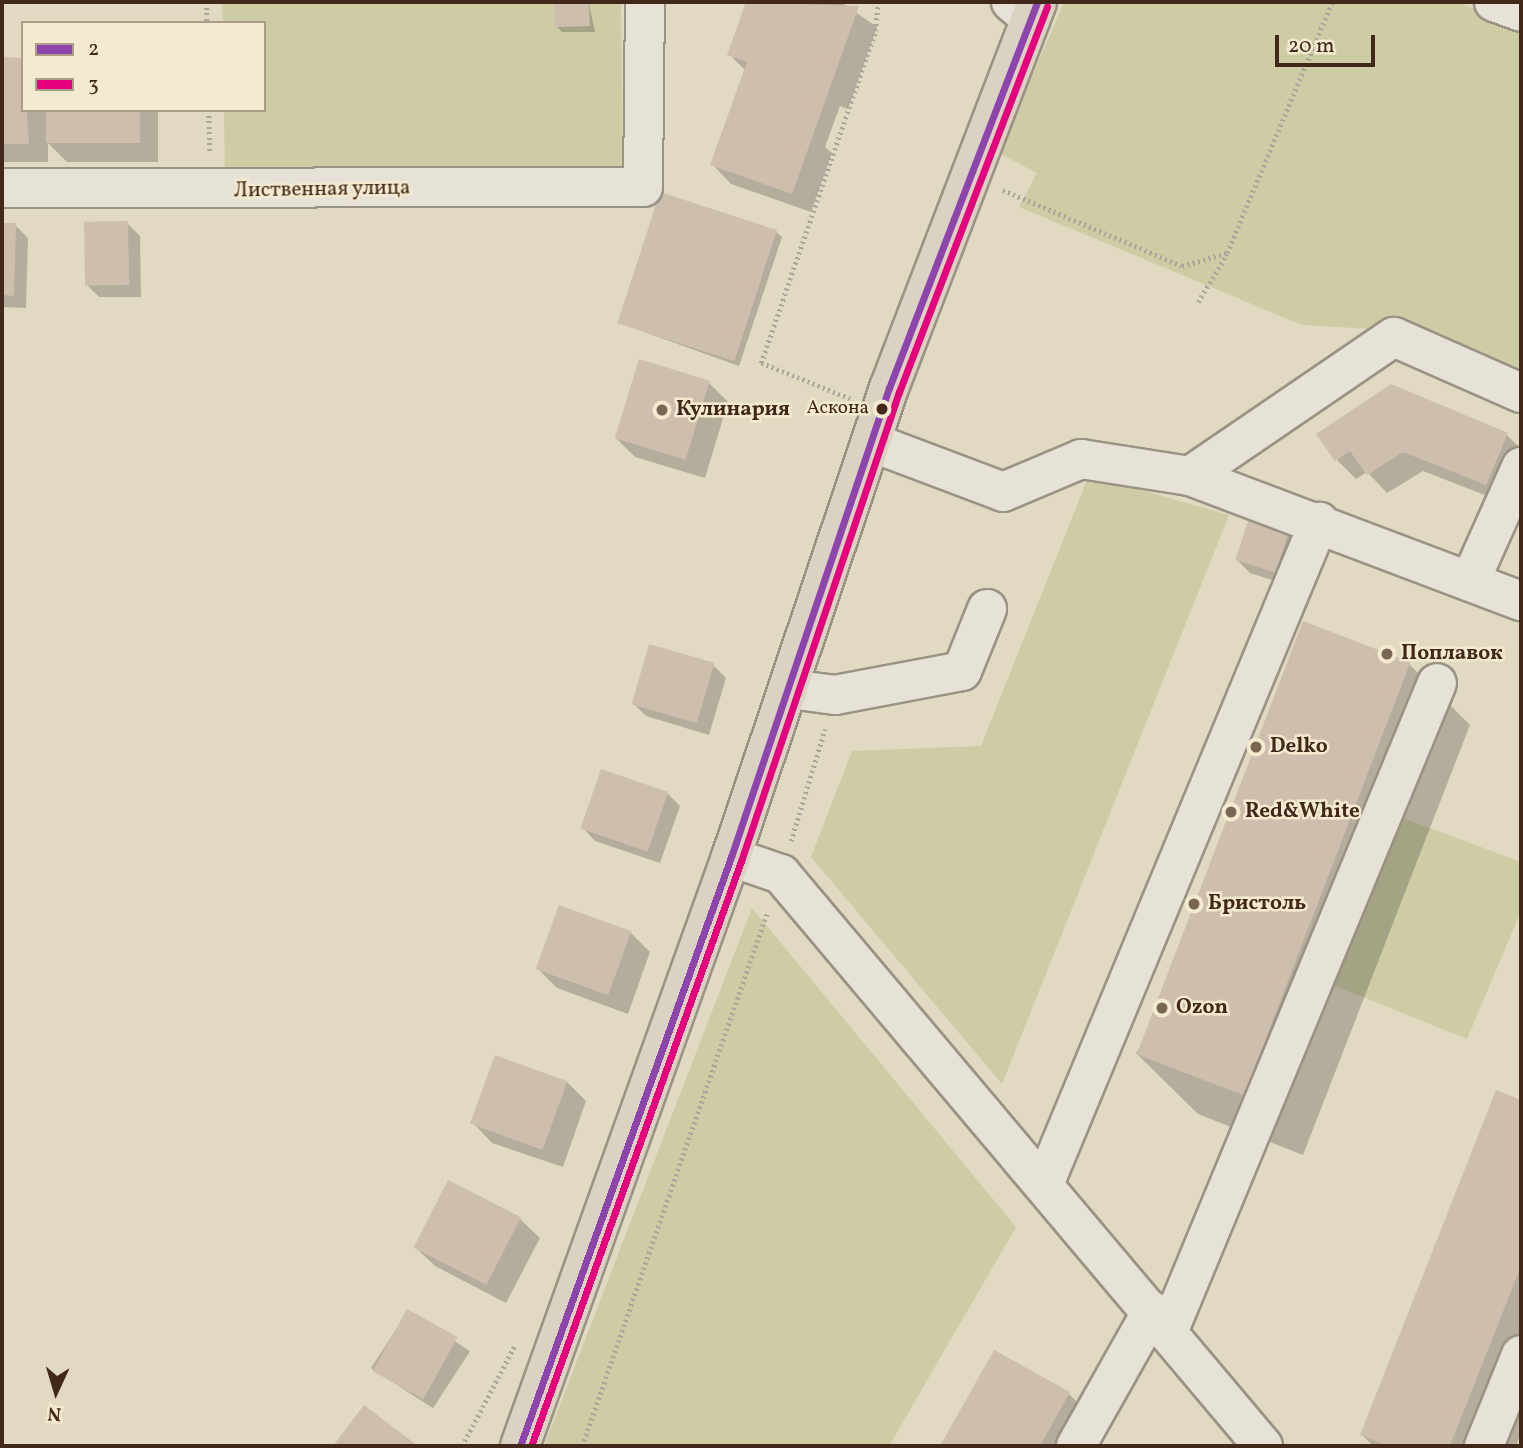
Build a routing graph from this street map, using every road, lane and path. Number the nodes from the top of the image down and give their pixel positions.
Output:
1 (207, 2) edge
2 (645, 2) edge
3 (878, 2) edge
4 (1332, 2) edge
5 (1494, 2) edge
6 (1026, 7) edge
7 (1521, 12) edge
8 (207, 21) edge
9 (2, 188) edge
10 (1000, 189) dead end
11 (1227, 253) junction
12 (1198, 302) dead end
13 (1521, 393) edge
14 (851, 399) dead end
15 (871, 442) junction
16 (1521, 467) edge
17 (1190, 476) junction
18 (1319, 522) junction
19 (1471, 579) junction
20 (1521, 601) edge
21 (987, 609) dead end
22 (1437, 684) dead end
23 (789, 689) junction
24 (835, 695) junction
25 (731, 857) junction
26 (780, 874) junction
27 (1045, 1182) junction
28 (1161, 1321) junction
29 (1521, 1355) edge
30 (520, 1446) edge
31 (582, 1446) edge
32 (1076, 1446) edge
33 (1263, 1446) edge
34 (1484, 1446) edge

1 - 8 path
2 - 9 street, Лиственная улица
3 - 14 path
4 - 11 path
5 - 7 street
6 - 15 main road
10 - 11 path
11 - 12 path
13 - 17 street
15 - 17 street
15 - 23 main road
16 - 19 street
17 - 18 street
18 - 19 street
18 - 27 street
19 - 20 street
21 - 24 street
22 - 28 street
23 - 24 street
23 - 25 main road
24 - 26 path
25 - 26 street
25 - 30 main road
26 - 27 street
26 - 31 path
27 - 28 street
28 - 32 street
28 - 33 street
29 - 34 street

